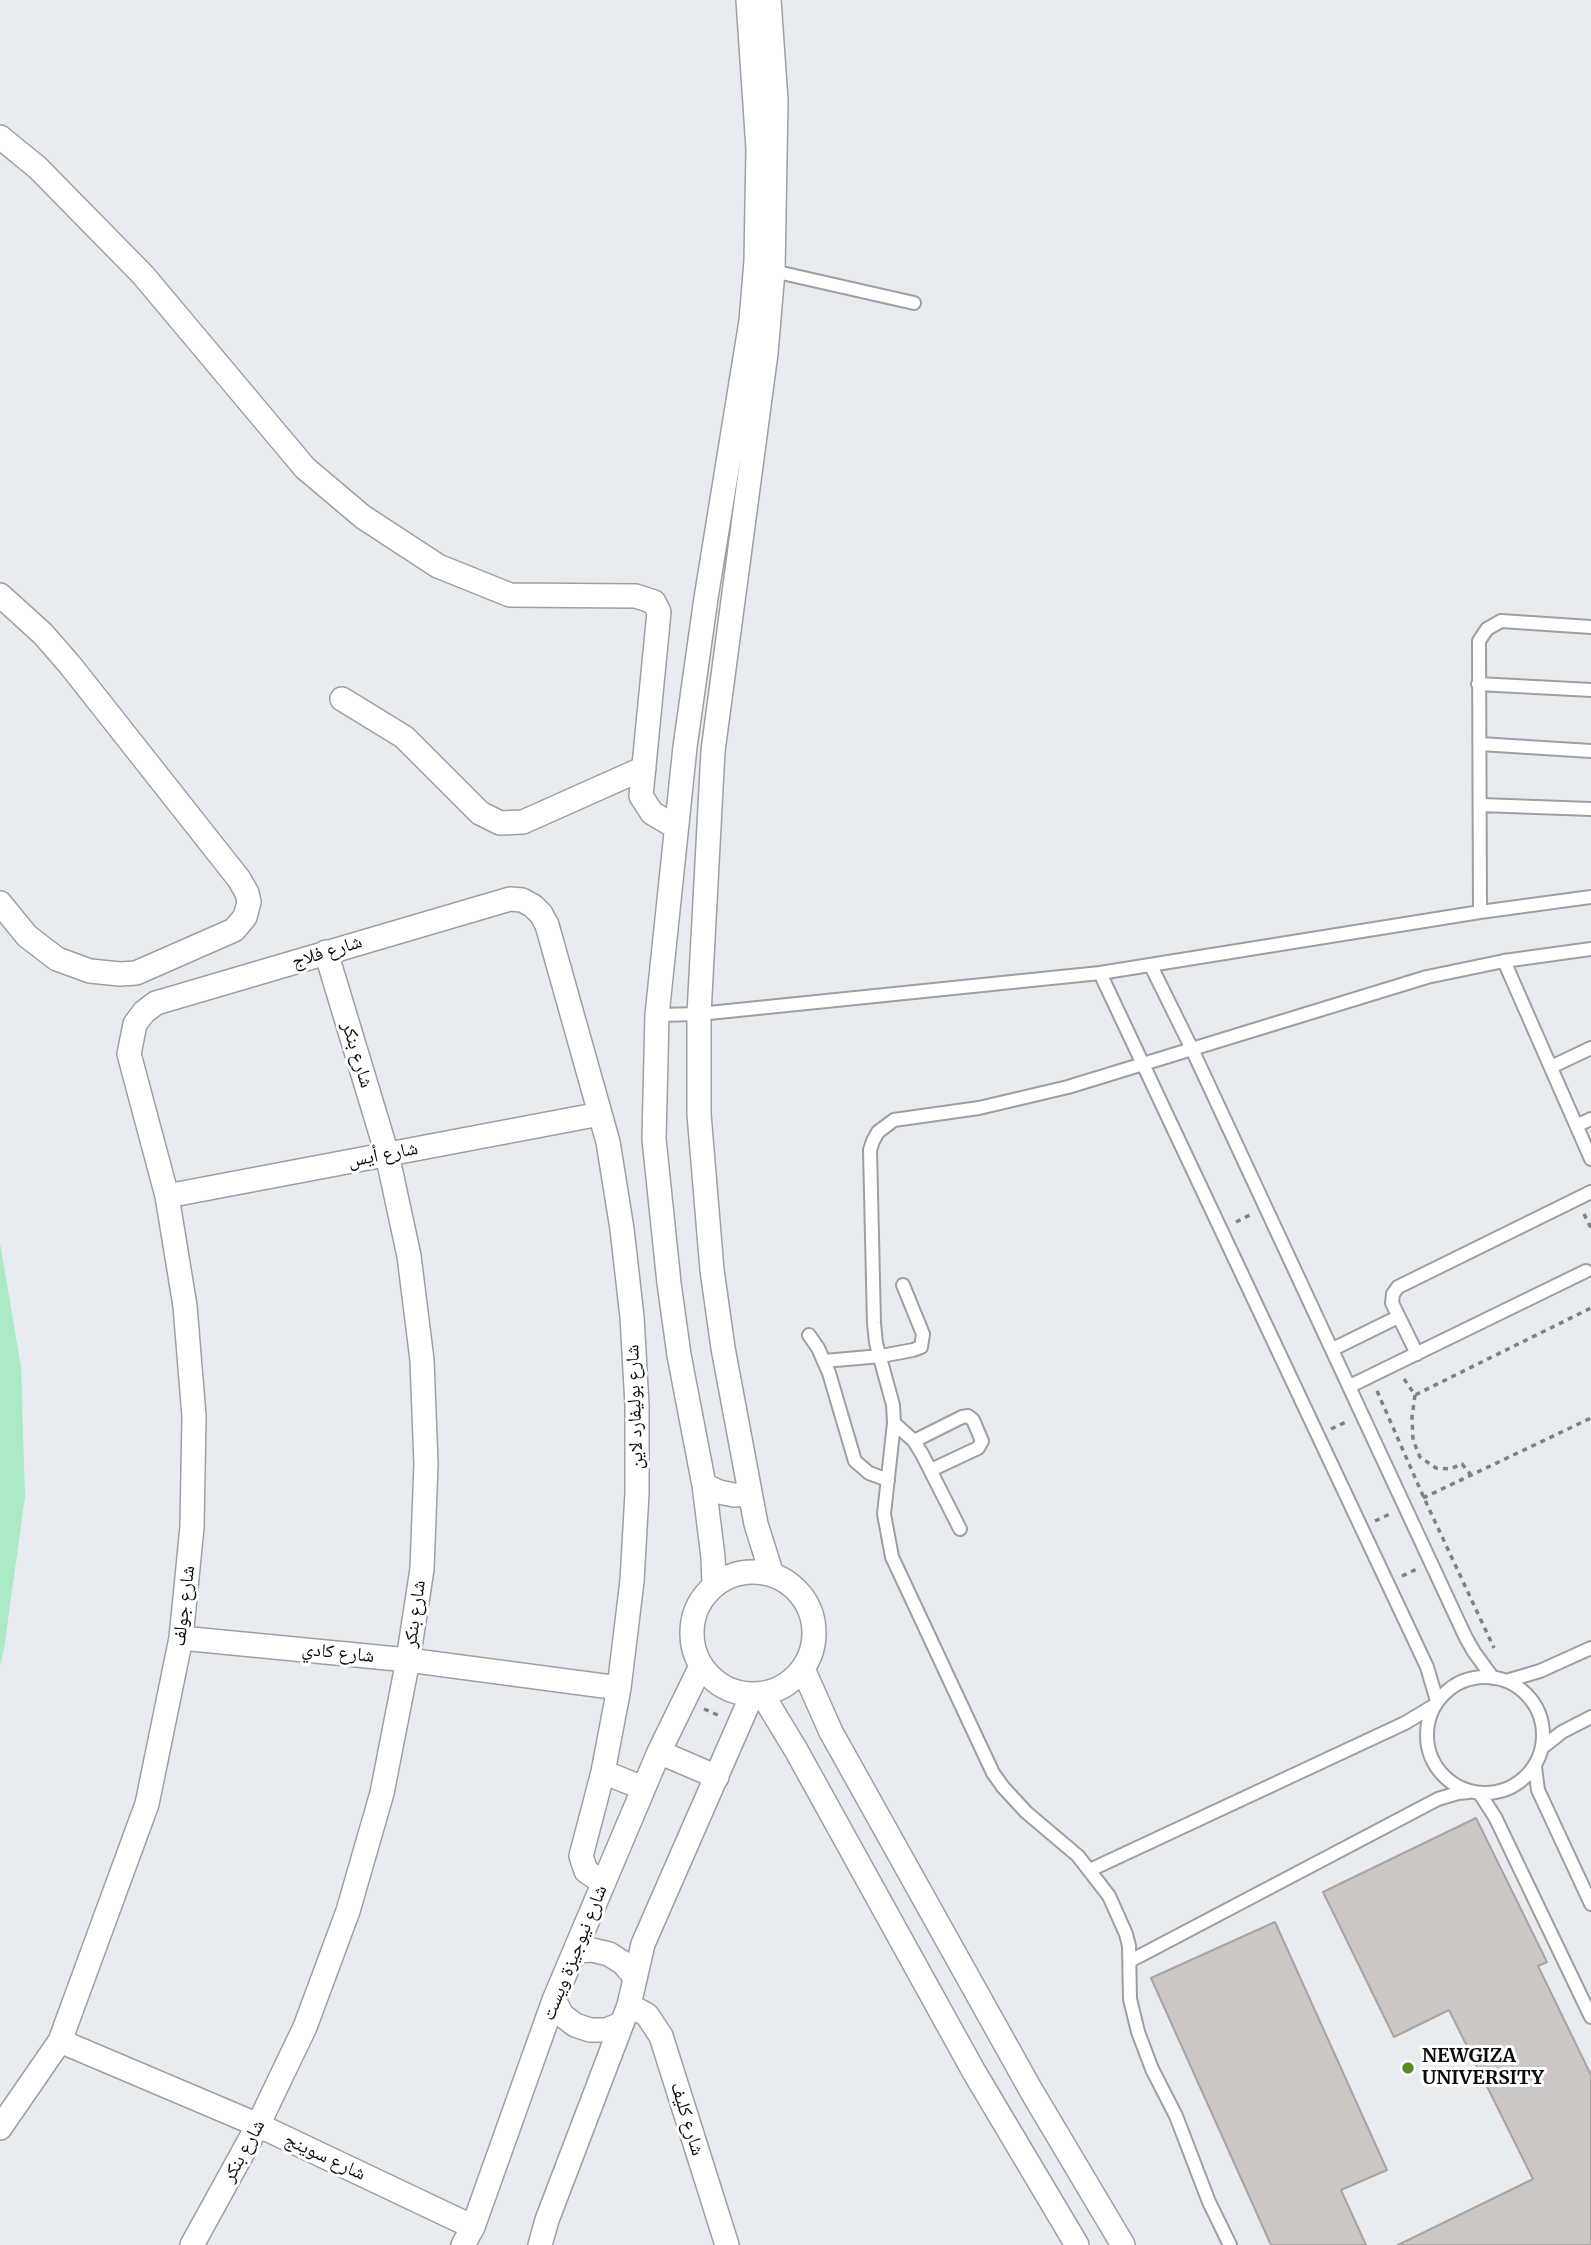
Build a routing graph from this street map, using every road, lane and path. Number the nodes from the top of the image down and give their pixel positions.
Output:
1 (748, 0) edge
2 (769, 0) edge
3 (0, 137) edge
4 (773, 271) junction
5 (914, 303) dead end
6 (0, 595) edge
7 (1591, 627) edge
8 (1478, 684) junction
9 (1591, 690) edge
10 (342, 699) dead end
11 (1480, 744) junction
12 (1591, 751) edge
13 (644, 768) junction
14 (1481, 805) junction
15 (1591, 809) edge
16 (676, 827) junction
17 (1591, 897) edge
18 (0, 903) edge
19 (1480, 912) junction
20 (547, 925) joint
21 (1591, 949) edge
22 (326, 952) junction
23 (1504, 961) junction
24 (1151, 966) junction
25 (1100, 973) junction
26 (699, 1014) junction
27 (657, 1015) junction
28 (1191, 1048) junction
29 (1591, 1048) edge
30 (129, 1054) joint
31 (1141, 1063) junction
32 (1551, 1067) junction
33 (600, 1114) junction
34 (1591, 1119) edge
35 (1578, 1125) junction
36 (387, 1154) junction
37 (1591, 1159) edge
38 (1591, 1192) edge
39 (167, 1196) junction
40 (1266, 1208) junction
41 (1219, 1229) junction
42 (1586, 1271) dead end
43 (903, 1285) dead end
44 (1591, 1308) edge
45 (1398, 1317) junction
46 (809, 1335) dead end
47 (1333, 1349) junction
48 (1416, 1354) junction
49 (881, 1356) junction
50 (824, 1361) junction
51 (1395, 1381) dead end
52 (1385, 1385) dead end
53 (1350, 1386) junction
54 (1376, 1389) junction
55 (1415, 1395) junction
56 (1363, 1414) junction
57 (1591, 1418) edge
58 (894, 1423) junction
59 (1316, 1436) junction
60 (914, 1441) junction
61 (931, 1470) junction
62 (1471, 1475) junction
63 (888, 1480) junction
64 (704, 1485) junction
65 (750, 1494) junction
66 (1424, 1498) junction
67 (1406, 1506) junction
68 (1360, 1527) junction
69 (960, 1529) dead end
70 (1432, 1562) junction
71 (772, 1575) junction
72 (1387, 1583) junction
73 (714, 1585) junction
74 (181, 1637) junction
75 (1591, 1648) edge
76 (1497, 1655) dead end
77 (408, 1660) junction
78 (701, 1666) junction
79 (803, 1669) junction
80 (1500, 1679) junction
81 (619, 1688) junction
82 (757, 1694) junction
83 (1436, 1703) junction
84 (1591, 1717) edge
85 (1543, 1747) junction
86 (659, 1752) junction
87 (1535, 1766) junction
88 (603, 1772) junction
89 (717, 1777) junction
90 (643, 1788) junction
91 (1475, 1793) junction
92 (1090, 1870) junction
93 (603, 1883) junction
94 (1591, 1904) edge
95 (575, 1951) junction
96 (1130, 1961) junction
97 (635, 1976) junction
98 (554, 2000) junction
99 (625, 2014) junction
100 (1591, 2017) edge
101 (60, 2041) junction
102 (258, 2125) junction
103 (0, 2128) edge
104 (468, 2236) edge
105 (191, 2245) edge
106 (540, 2245) edge
107 (727, 2245) edge
108 (1077, 2245) edge
109 (1123, 2245) edge
110 (1230, 2245) edge

1 - 16 street
2 - 4 street
3 - 13 street
4 - 5 lane
4 - 26 street
6 - 18 street
7 - 8 lane
8 - 9 lane
8 - 11 lane
10 - 13 street
11 - 12 lane
11 - 14 lane
13 - 16 street
14 - 15 lane
14 - 19 lane
16 - 27 street
17 - 19 lane
19 - 24 lane
20 - 22 street, شارع فلاج
20 - 33 street, شارع بوليفارد لاين
21 - 23 lane
22 - 30 street, شارع فلاج
22 - 36 street, شارع بنكر
23 - 28 lane
23 - 32 lane
24 - 25 lane
24 - 28 lane
25 - 26 lane
25 - 31 lane
26 - 27 lane
26 - 65 street
27 - 64 street
28 - 31 lane
28 - 40 lane
29 - 32 lane
30 - 39 street, شارع جولف
31 - 41 lane
31 - 49 lane
32 - 35 lane
33 - 36 street, شارع أيس
33 - 81 street, شارع بوليفارد لاين
34 - 35 lane
35 - 37 lane
36 - 39 street, شارع أيس
36 - 77 street, شارع بنكر
38 - 45 lane
39 - 74 street, شارع جولف
40 - 41 path
40 - 47 lane
41 - 59 lane
42 - 48 lane
43 - 49 lane
44 - 55 path
45 - 47 lane
45 - 48 lane
46 - 50 lane
47 - 53 lane
48 - 53 lane
49 - 50 lane
49 - 58 lane
50 - 63 lane
51 - 55 path
52 - 54 path
53 - 56 lane
54 - 56 path
54 - 66 path
55 - 62 path
56 - 59 path
56 - 67 lane
57 - 62 path
58 - 60 lane
58 - 63 lane
59 - 68 lane
60 - 61 lane
60 - 61 lane
61 - 69 lane
62 - 66 path
63 - 92 lane
64 - 65 street
64 - 73 street
65 - 71 street
66 - 67 path
66 - 76 path
67 - 68 path
67 - 70 lane
68 - 72 lane
70 - 72 path
70 - 80 lane
71 - 73 street
71 - 79 street
72 - 83 lane
73 - 78 street
74 - 77 street, شارع كادي
74 - 101 street, شارع جولف
75 - 80 lane
77 - 81 street, شارع كادي
77 - 102 street, شارع بنكر
78 - 82 street
78 - 86 street, شارع نيوجيزة ويست
79 - 82 street
79 - 109 street
80 - 83 lane
80 - 85 lane
81 - 88 street, شارع بوليفارد لاين
82 - 89 street
82 - 108 street
83 - 91 lane
83 - 92 lane
84 - 85 lane
85 - 87 lane
86 - 89 street
86 - 90 street, شارع نيوجيزة ويست
87 - 91 lane
87 - 94 lane
88 - 90 street
88 - 93 street, شارع بوليفارد لاين
89 - 97 street
90 - 93 street, شارع نيوجيزة ويست
91 - 96 lane
91 - 100 lane
92 - 96 lane
93 - 95 street, شارع نيوجيزة ويست
95 - 97 street
95 - 98 street, شارع نيوجيزة ويست
96 - 110 lane
97 - 99 street
98 - 99 street
98 - 104 street, شارع نيوجيزة ويست
99 - 106 street
99 - 107 street, شارع كليف
101 - 102 street, شارع سوينج
101 - 103 street, شارع جولف
102 - 104 street, شارع سوينج
102 - 105 street, شارع بنكر

